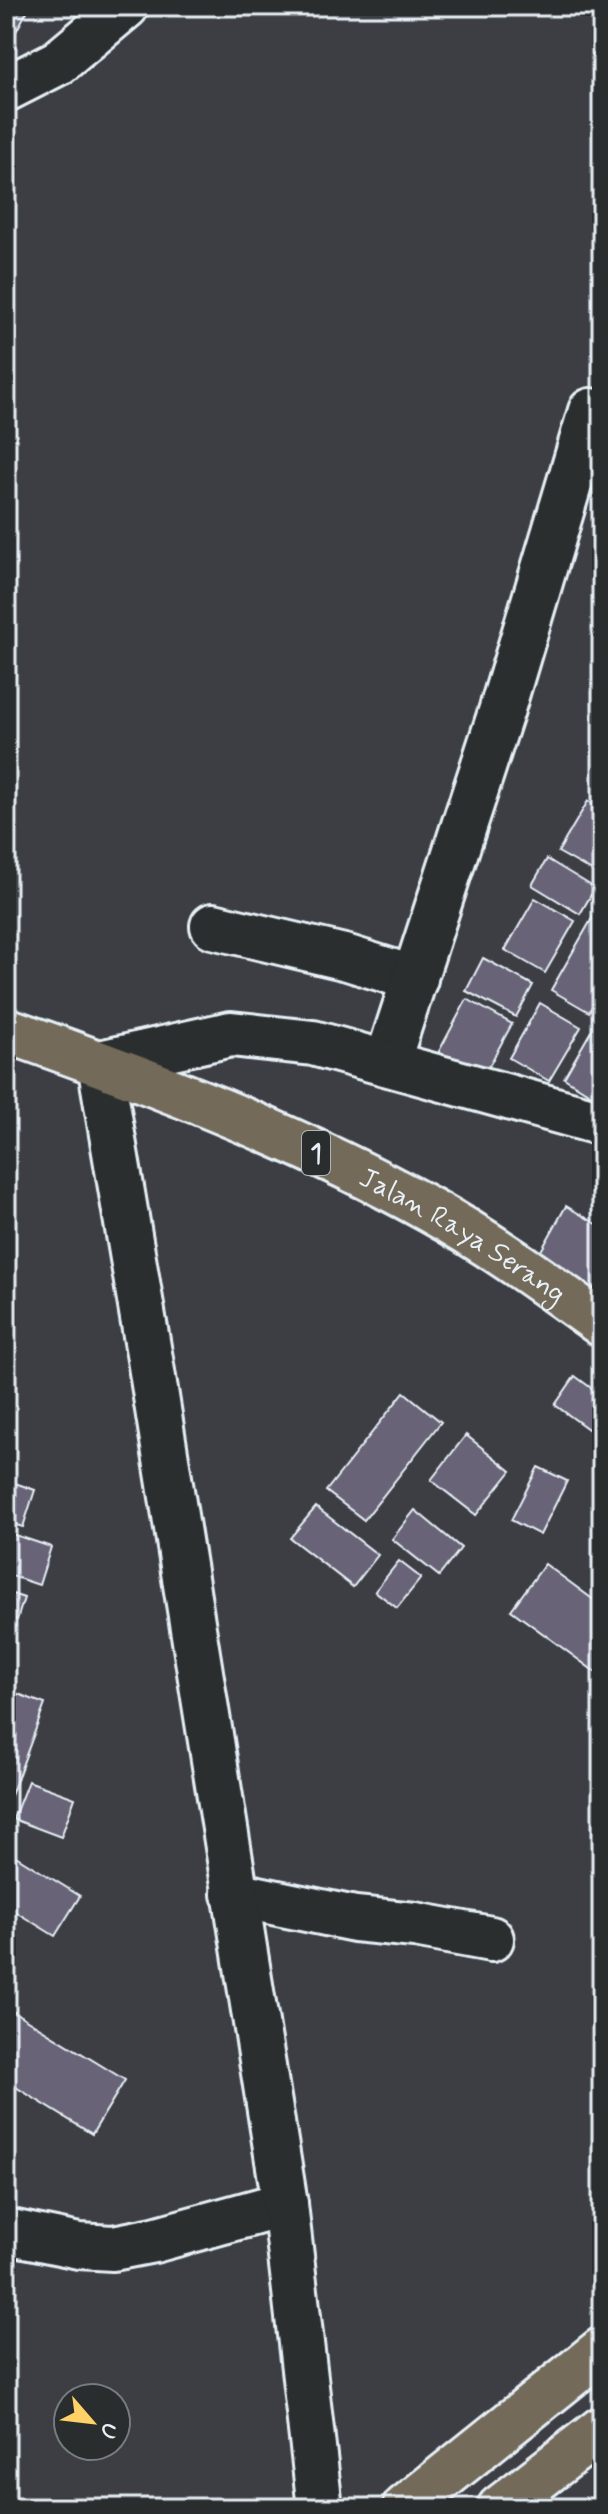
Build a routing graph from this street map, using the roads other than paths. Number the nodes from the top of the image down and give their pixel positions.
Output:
1 (126, 6) edge
2 (6, 89) edge
3 (591, 411) dead end
4 (213, 926) dead end
5 (415, 979) junction
6 (6, 1030) edge
7 (100, 1063) junction
8 (387, 1063) junction
9 (602, 1123) edge
10 (602, 1324) edge
11 (234, 1894) junction
12 (491, 1939) dead end
13 (285, 2204) junction
14 (6, 2231) edge
15 (602, 2350) edge
16 (602, 2429) edge
17 (320, 2508) edge
18 (405, 2508) edge
19 (500, 2508) edge

1 - 2 street
3 - 5 street
4 - 5 street
5 - 8 street
6 - 7 highway, Jalan Raya Serang / 1
7 - 8 street
7 - 10 highway, Jalan Raya Serang / 1
7 - 11 street
8 - 9 street
11 - 12 street
11 - 13 street
13 - 14 street
13 - 17 street
15 - 18 highway
16 - 19 highway

